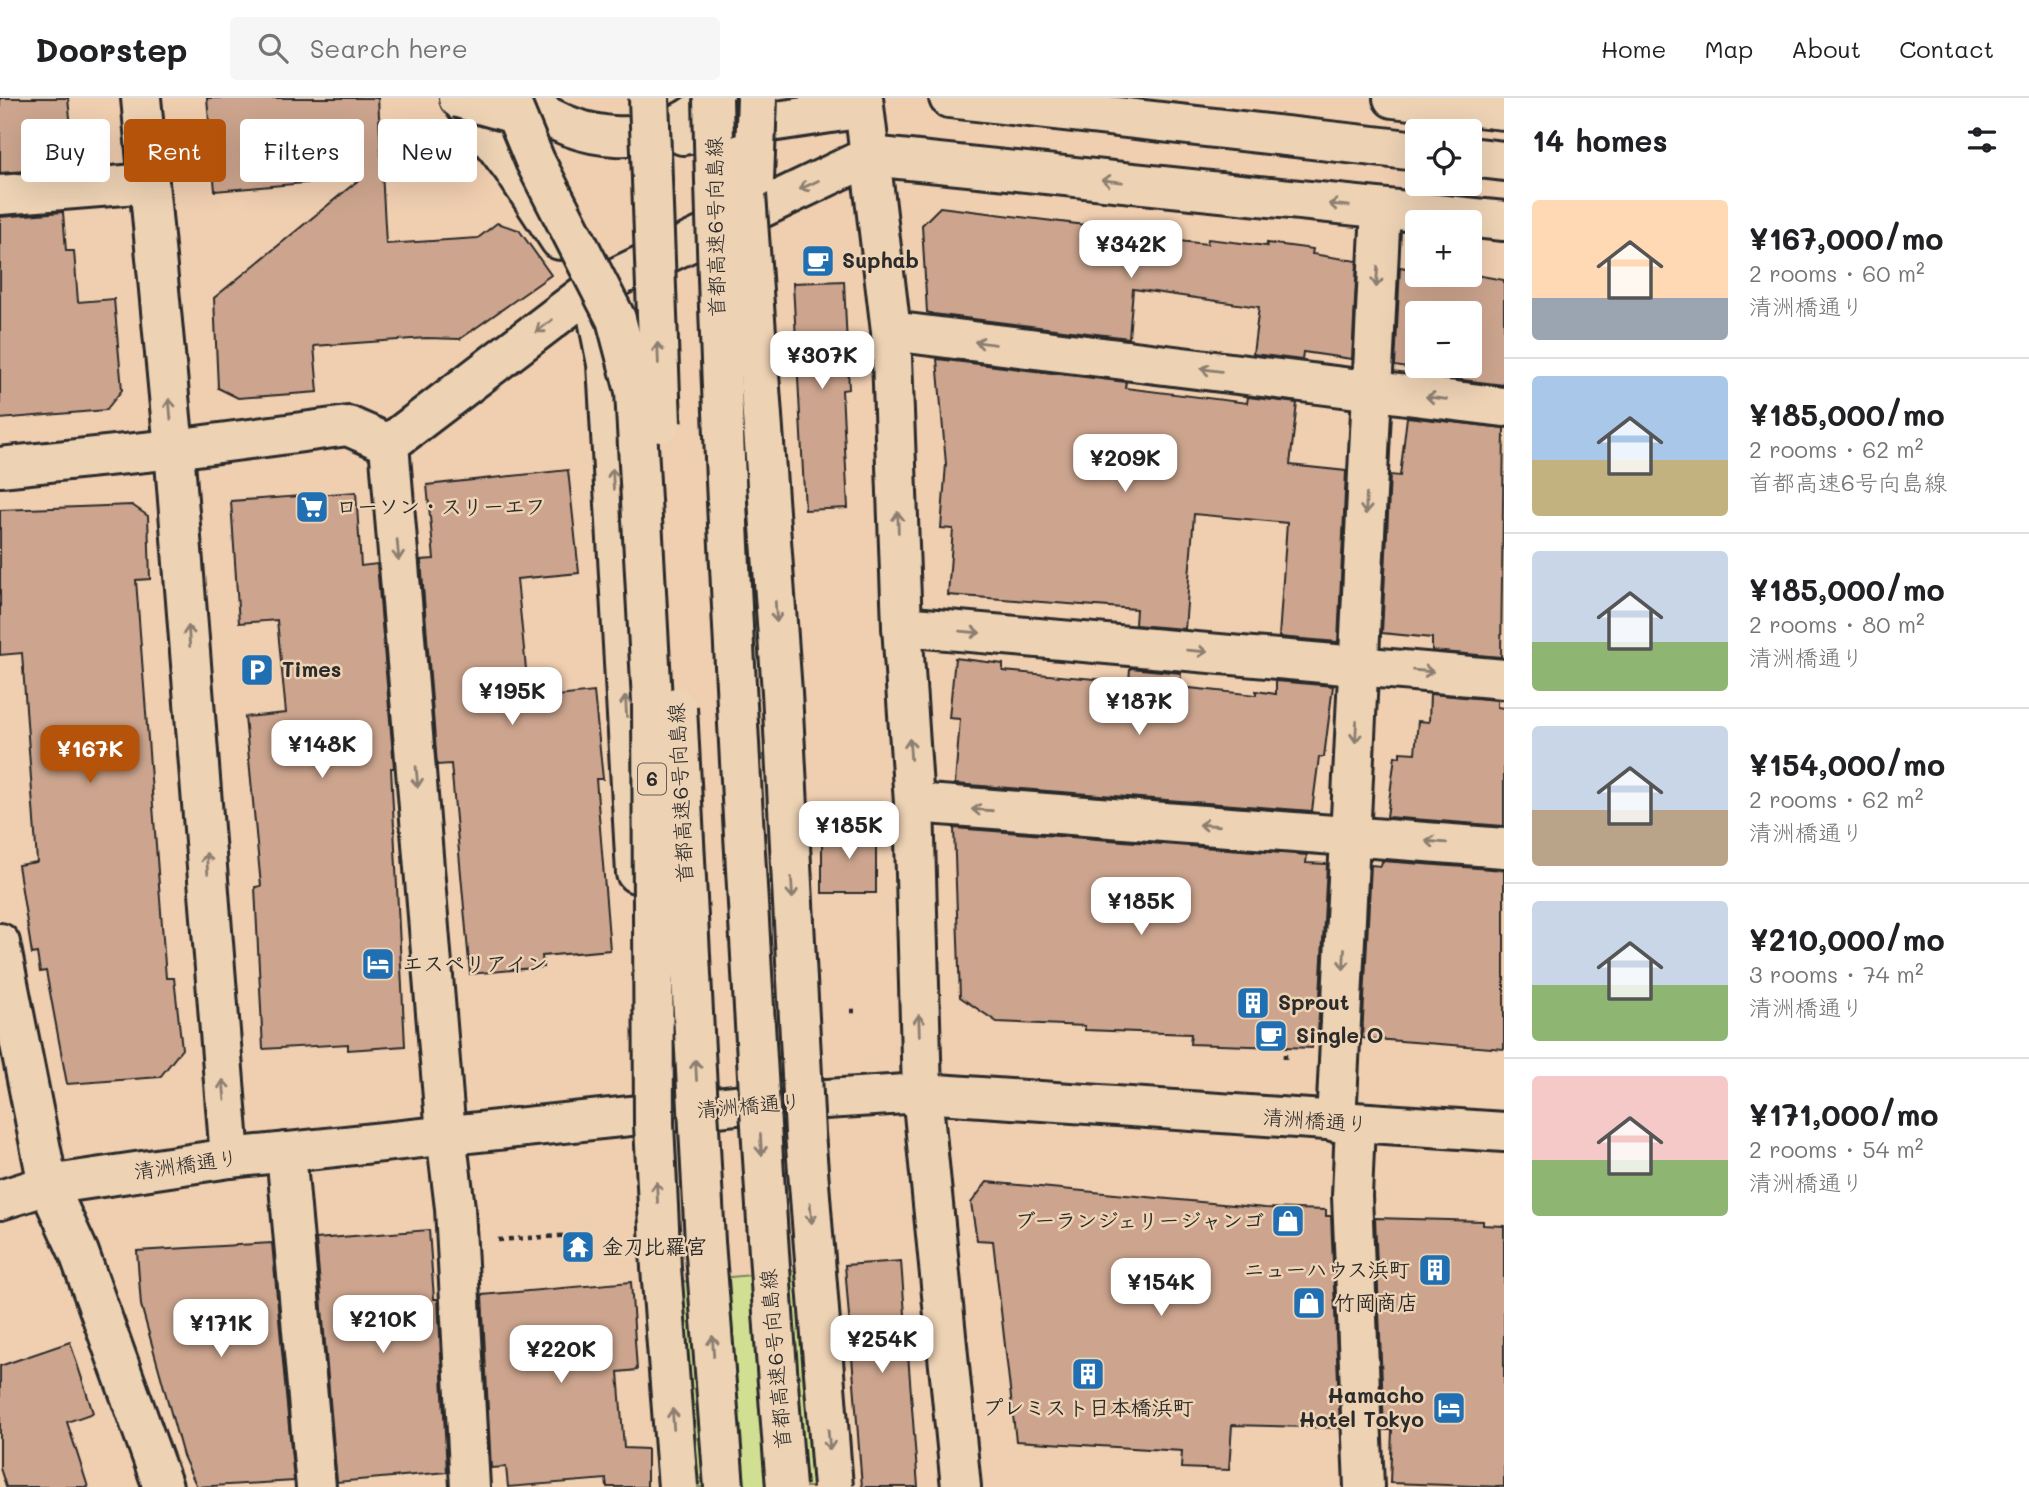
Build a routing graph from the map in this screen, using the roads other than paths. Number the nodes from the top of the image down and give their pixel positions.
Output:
1 (141, 98) edge
2 (459, 98) edge
3 (649, 98) edge
4 (714, 98) edge
5 (747, 98) edge
6 (757, 98) edge
7 (949, 98) edge
8 (1393, 98) edge
9 (513, 102) edge
10 (863, 103) edge
11 (1504, 110) edge
12 (1405, 150) edge
13 (743, 153) junction
14 (870, 156) junction
15 (1482, 158) edge
16 (1504, 161) edge
17 (149, 183) junction
18 (0, 195) edge
19 (1381, 209) junction
20 (1504, 221) edge
21 (592, 289) junction
22 (891, 331) junction
23 (1370, 389) junction
24 (1504, 407) edge
25 (389, 444) junction
26 (174, 449) junction
27 (0, 467) edge
28 (902, 626) junction
29 (1360, 666) junction
30 (1504, 679) edge
31 (739, 742) junction
32 (914, 803) junction
33 (1350, 834) junction
34 (1504, 848) edge
35 (0, 943) edge
36 (922, 1093) junction
37 (745, 1104) junction
38 (650, 1116) junction
39 (1345, 1123) junction
40 (1504, 1132) edge
41 (446, 1134) junction
42 (286, 1152) junction
43 (230, 1158) junction
44 (48, 1185) junction
45 (0, 1200) edge
46 (968, 1486) edge
47 (163, 1487) edge
48 (316, 1487) edge
49 (470, 1487) edge
50 (678, 1487) edge
51 (724, 1487) edge
52 (786, 1487) edge
53 (833, 1487) edge
54 (1364, 1487) edge

1 - 17 main road
2 - 9 main road, bridge
2 - 21 main road
51 -> 3 main road, 首都高速6号向島線 / 6, bridge
4 - 9 main road, bridge
4 - 31 main road, 首都高速6号向島線, bridge
5 - 13 main road
6 - 31 main road, bridge
7 - 12 main road
8 - 11 main road
9 - 10 main road
50 -> 9 main road, 6, bridge
10 - 14 main road
13 - 37 main road, bridge
13 -> 53 main road, bridge
19 -> 14 main road
14 -> 21 main road
14 - 22 main road
15 - 16 main road
17 - 18 main road
26 -> 17 main road
19 - 20 main road
19 -> 23 main road
21 -> 25 main road
38 -> 21 main road
23 -> 22 main road
28 -> 22 main road
24 -> 23 main road
23 -> 29 main road
25 - 26 main road
25 -> 41 main road
26 - 27 main road
43 -> 26 main road
28 -> 29 main road
32 -> 28 main road
29 -> 30 main road
29 -> 33 main road
31 -> 52 main road, 首都高速6号向島線, bridge
33 -> 32 main road
36 -> 32 main road
34 -> 33 main road
33 -> 39 main road
35 - 44 main road
36 - 37 main road, 清洲橋通り
36 - 39 main road, 清洲橋通り
36 - 46 main road
37 - 38 main road, 清洲橋通り
38 - 41 main road, 清洲橋通り
39 - 40 main road, 清洲橋通り
39 - 54 main road
41 - 42 main road, 清洲橋通り
41 - 49 main road
42 - 43 main road, 清洲橋通り
42 - 48 main road
43 - 44 main road, 清洲橋通り
44 - 45 main road, 清洲橋通り
44 - 47 main road

